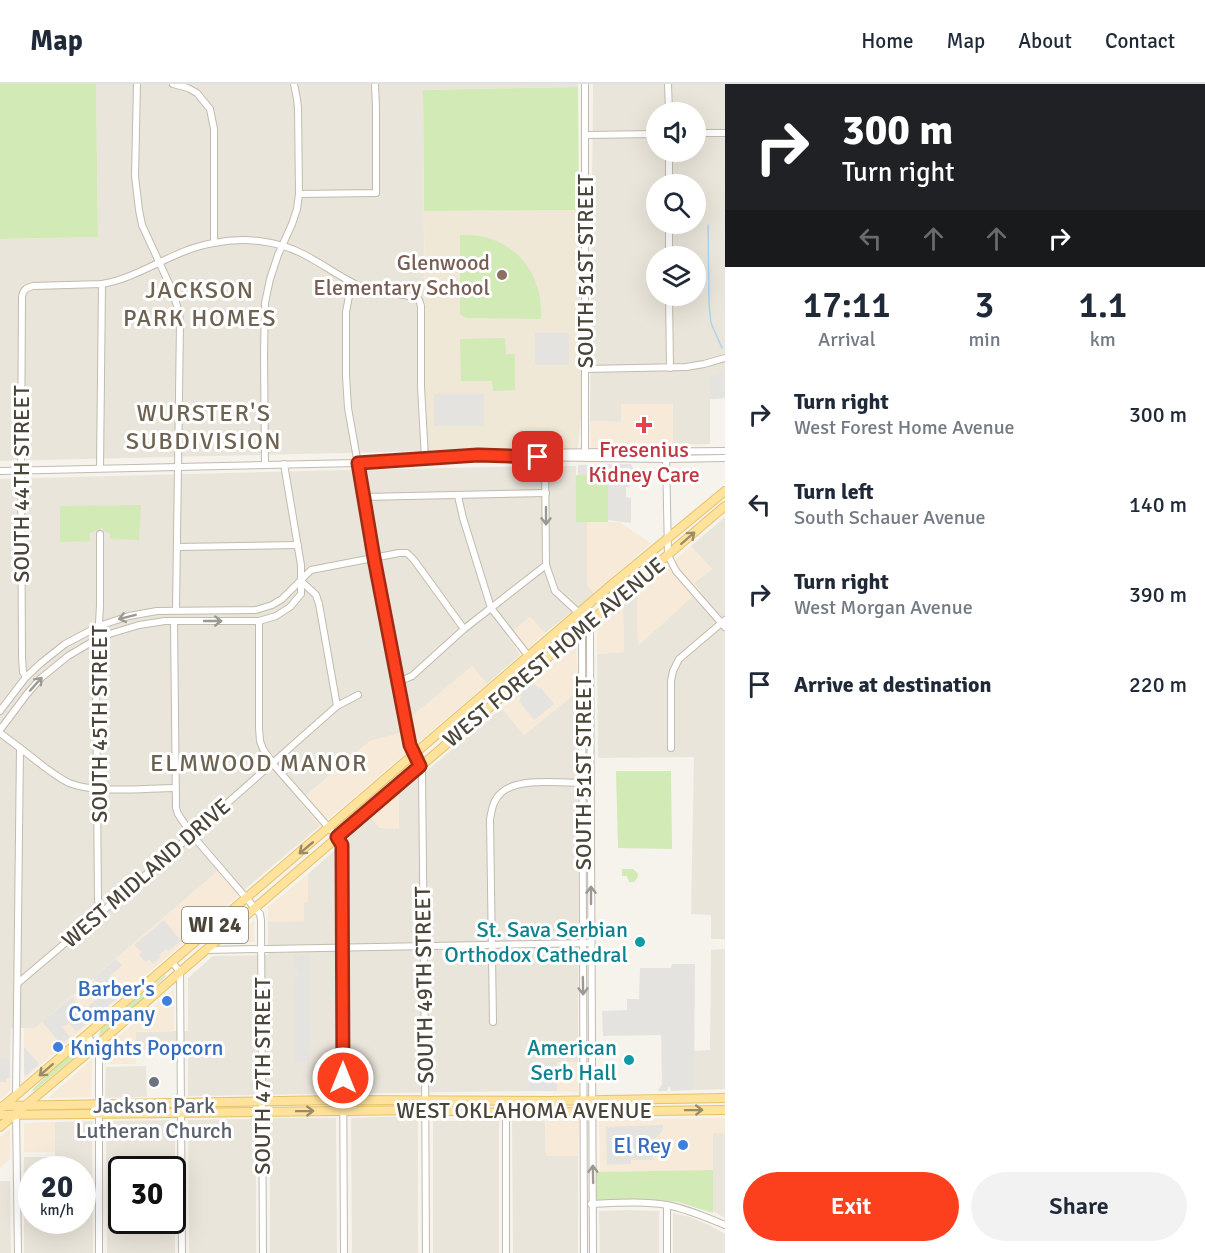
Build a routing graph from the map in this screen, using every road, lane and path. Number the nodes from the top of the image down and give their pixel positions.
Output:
1 (137, 84) edge
2 (173, 84) edge
3 (294, 84) edge
4 (375, 84) edge
5 (585, 84) edge
6 (668, 84) edge
7 (669, 102) edge
8 (725, 133) edge
9 (646, 134) edge
10 (706, 134) edge
11 (585, 135) junction
12 (298, 194) junction
13 (214, 242) junction
14 (283, 245) junction
15 (159, 263) junction
16 (102, 284) junction
17 (355, 284) junction
18 (669, 306) edge
19 (725, 358) edge
20 (670, 368) junction
21 (585, 369) junction
22 (725, 451) edge
23 (496, 455) junction
24 (585, 455) junction
25 (665, 455) junction
26 (425, 458) junction
27 (545, 458) junction
28 (725, 458) edge
29 (358, 463) junction
30 (265, 465) junction
31 (284, 465) junction
32 (178, 467) junction
33 (100, 468) junction
34 (21, 470) junction
35 (0, 471) edge
36 (725, 491) edge
37 (546, 493) junction
38 (458, 496) junction
39 (364, 497) junction
40 (725, 506) edge
41 (100, 534) dead end
42 (667, 539) junction
43 (298, 545) junction
44 (177, 547) junction
45 (668, 555) junction
46 (374, 558) junction
47 (546, 566) junction
48 (301, 580) junction
49 (491, 608) junction
50 (176, 610) junction
51 (579, 613) junction
52 (174, 621) junction
53 (259, 621) junction
54 (724, 624) edge
55 (99, 626) junction
56 (584, 626) junction
57 (464, 629) junction
58 (98, 639) junction
59 (528, 656) junction
60 (537, 667) junction
61 (26, 677) junction
62 (398, 682) junction
63 (358, 696) dead end
64 (337, 706) junction
65 (0, 711) edge
66 (0, 732) edge
67 (20, 748) junction
68 (671, 748) dead end
69 (414, 755) junction
70 (273, 764) junction
71 (420, 766) junction
72 (583, 783) junction
73 (591, 783) junction
74 (175, 788) junction
75 (98, 789) junction
76 (333, 832) junction
77 (192, 835) junction
78 (250, 903) junction
79 (102, 912) junction
80 (583, 944) junction
81 (591, 944) junction
82 (492, 945) junction
83 (424, 946) junction
84 (262, 948) junction
85 (342, 948) junction
86 (206, 950) junction
87 (172, 962) junction
88 (180, 972) junction
89 (18, 983) junction
90 (493, 1022) dead end
91 (86, 1035) junction
92 (96, 1046) junction
93 (42, 1091) junction
94 (16, 1096) junction
95 (725, 1098) edge
96 (343, 1100) junction
97 (588, 1100) junction
98 (262, 1101) junction
99 (506, 1101) junction
100 (548, 1101) junction
101 (181, 1102) junction
102 (99, 1103) junction
103 (47, 1105) junction
104 (425, 1105) junction
105 (1, 1109) edge
106 (19, 1109) junction
107 (343, 1110) junction
108 (725, 1110) edge
109 (262, 1111) junction
110 (181, 1112) junction
111 (588, 1112) junction
112 (99, 1113) junction
113 (506, 1113) junction
114 (518, 1113) junction
115 (0, 1126) edge
116 (593, 1203) junction
117 (584, 1204) junction
118 (667, 1205) junction
119 (725, 1226) edge
120 (18, 1253) edge
121 (99, 1253) edge
122 (182, 1253) edge
123 (263, 1253) edge
124 (344, 1253) edge
125 (426, 1253) edge
126 (506, 1253) edge
127 (584, 1253) edge
128 (593, 1253) edge
129 (667, 1253) edge

1 - 15 street
2 - 13 street
3 - 12 street
4 - 12 street
5 - 11 street, SOUTH 51ST STREET
6 - 7 street
8 - 10 street
9 - 11 street
11 - 21 street, SOUTH 51ST STREET
12 - 14 street
13 - 14 street
13 - 15 street
14 - 17 street
14 - 30 street
15 - 16 street
15 - 32 street
16 - 33 street
16 - 34 street, SOUTH 44TH STREET
17 - 26 street
17 - 29 street, SOUTH 49TH STREET
18 - 20 street
19 - 20 street
20 - 21 street
21 - 24 street, SOUTH 51ST STREET
22 - 25 street
23 - 24 street
23 - 26 street
23 - 27 street
24 - 25 street
24 - 27 street
25 - 28 street
25 - 42 street
26 - 29 street
27 - 37 street
29 - 31 street
29 - 39 street, SOUTH 49TH STREET
30 - 31 street
30 - 32 street
31 - 43 street
32 - 33 street
32 - 44 street
33 - 34 street
34 - 35 street
34 - 61 street, SOUTH 44TH STREET
36 - 42 main road, WEST FOREST HOME AVENUE / WI 24
37 - 38 street
37 -> 47 street
38 - 39 street
38 - 49 street
39 - 46 street, SOUTH 49TH STREET
45 -> 40 main road, WEST FOREST HOME AVENUE / WI 24
41 - 55 street, SOUTH 45TH STREET
42 - 45 street
42 - 51 main road, WEST FOREST HOME AVENUE / WI 24
43 - 44 street
43 - 48 street
44 - 50 street
45 - 54 street
45 - 56 main road, WEST FOREST HOME AVENUE / WI 24
46 - 48 street
46 - 57 street
46 - 62 street, SOUTH 49TH STREET
47 - 49 street
47 - 51 street
48 - 50 street
48 - 53 street
48 - 64 street
49 - 57 street
49 - 59 street
50 -> 55 street
51 - 56 street, SOUTH 51ST STREET
51 - 59 main road, WEST FOREST HOME AVENUE / WI 24
52 -> 53 street
52 - 58 street
52 - 74 street
53 - 70 street
54 - 68 street
55 - 58 street, SOUTH 45TH STREET
55 - 61 street
56 - 60 main road, WEST FOREST HOME AVENUE / WI 24
56 - 72 street, SOUTH 51ST STREET
56 - 73 street, SOUTH 51ST STREET
57 - 62 street
66 -> 58 street
58 - 75 street, SOUTH 45TH STREET
59 - 60 street
59 - 69 main road, WEST FOREST HOME AVENUE / WI 24
60 - 71 main road, WEST FOREST HOME AVENUE / WI 24
61 - 65 street
62 - 69 street, SOUTH 49TH STREET
63 - 64 street, WEST MIDLAND DRIVE
64 - 70 street, WEST MIDLAND DRIVE
66 - 67 street
67 - 75 street
67 - 89 street
69 - 71 street, SOUTH 49TH STREET
69 - 76 main road, WEST FOREST HOME AVENUE / WI 24
70 - 76 street
70 - 77 street, WEST MIDLAND DRIVE
71 - 76 main road, WEST FOREST HOME AVENUE / WI 24
71 - 83 street, SOUTH 49TH STREET
72 - 73 street
72 - 80 street, SOUTH 51ST STREET
72 - 82 street
81 -> 73 street, SOUTH 51ST STREET
74 - 75 street
74 - 77 street
75 - 79 street, SOUTH 45TH STREET
76 - 78 main road, WEST FOREST HOME AVENUE / WI 24
76 - 85 street
77 - 78 street
77 - 79 street, WEST MIDLAND DRIVE
78 - 84 street, SOUTH 47TH STREET
78 - 86 main road, WEST FOREST HOME AVENUE / WI 24
78 - 87 main road, WEST FOREST HOME AVENUE / WI 24
79 - 89 street, WEST MIDLAND DRIVE
80 - 81 street
80 - 82 street
80 -> 97 street, SOUTH 51ST STREET
81 - 97 street, SOUTH 51ST STREET
82 - 83 street
82 - 90 street
83 - 85 street
83 - 104 street, SOUTH 49TH STREET
84 - 85 street
84 - 86 street
84 - 98 street, SOUTH 47TH STREET
85 - 96 street
86 - 88 main road, WEST FOREST HOME AVENUE / WI 24
87 - 88 street
87 - 91 main road, WEST FOREST HOME AVENUE / WI 24
88 - 92 main road, WEST FOREST HOME AVENUE / WI 24
88 - 101 street
89 - 94 street
91 - 92 street
91 -> 94 main road, WEST FOREST HOME AVENUE / WI 24
92 - 93 main road, WEST FOREST HOME AVENUE / WI 24
92 - 102 street
93 - 103 main road
93 - 106 main road, WEST FOREST HOME AVENUE / WI 24
94 - 105 main road, WEST FOREST HOME AVENUE / WI 24
94 - 106 street
95 - 97 main road, WEST OKLAHOMA AVENUE
96 - 98 main road, WEST OKLAHOMA AVENUE
96 - 104 main road, WEST OKLAHOMA AVENUE
96 - 107 street
97 - 100 main road, WEST OKLAHOMA AVENUE
97 - 111 street, SOUTH 51ST STREET
98 - 101 main road, WEST OKLAHOMA AVENUE
98 - 109 street, SOUTH 47TH STREET
99 - 100 main road, WEST OKLAHOMA AVENUE
99 - 104 main road, WEST OKLAHOMA AVENUE
99 - 113 street
100 - 114 main road
101 - 102 main road, WEST OKLAHOMA AVENUE
101 - 110 street
102 - 103 main road, WEST OKLAHOMA AVENUE
102 - 112 street
103 - 106 main road, WEST OKLAHOMA AVENUE
104 - 107 main road, WEST OKLAHOMA AVENUE
104 - 113 main road, WEST OKLAHOMA AVENUE
104 - 125 street, SOUTH 49TH STREET
105 - 106 main road, WEST OKLAHOMA AVENUE
106 - 112 main road, WEST OKLAHOMA AVENUE
106 - 115 main road, WEST FOREST HOME AVENUE / WI 24
106 - 120 street
109 -> 107 main road, WEST OKLAHOMA AVENUE
107 - 124 street
111 -> 108 main road, WEST OKLAHOMA AVENUE
109 - 110 main road, WEST OKLAHOMA AVENUE
109 - 123 street, SOUTH 47TH STREET
110 - 112 main road, WEST OKLAHOMA AVENUE
110 - 122 street
111 - 114 main road, WEST OKLAHOMA AVENUE
116 -> 111 street, SOUTH 51ST STREET
111 - 117 street, SOUTH 51ST STREET
112 - 121 street
113 - 114 main road, WEST OKLAHOMA AVENUE
113 - 126 street
116 - 117 street
116 - 118 street
116 - 128 street, SOUTH 51ST STREET
117 - 127 street, SOUTH 51ST STREET
118 - 119 street
118 - 129 street

